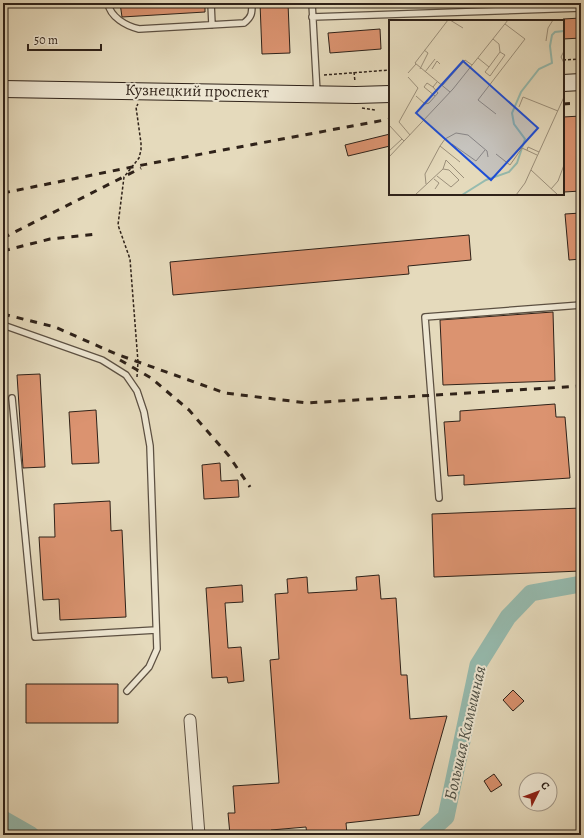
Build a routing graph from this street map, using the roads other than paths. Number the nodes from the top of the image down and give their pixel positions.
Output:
1 (108, 3) edge
2 (211, 3) edge
3 (252, 3) edge
4 (312, 3) edge
5 (581, 8) edge
6 (312, 17) junction
7 (212, 25) junction
8 (581, 82) edge
9 (564, 84) edge
10 (3, 89) edge
11 (317, 94) junction
12 (389, 94) edge
13 (581, 305) edge
14 (3, 325) edge
15 (12, 398) dead end
16 (439, 498) dead end
17 (156, 630) junction
18 (127, 691) dead end
19 (190, 720) dead end
20 (200, 835) edge

1 - 7 lane
2 - 7 lane
3 - 7 lane
4 - 6 lane
5 - 6 lane
6 - 11 lane
8 - 9 street
10 - 11 street, Кузнецкий проспект
11 - 12 street, Кузнецкий проспект
13 - 16 lane
14 - 17 lane
15 - 17 lane
17 - 18 lane
19 - 20 street

